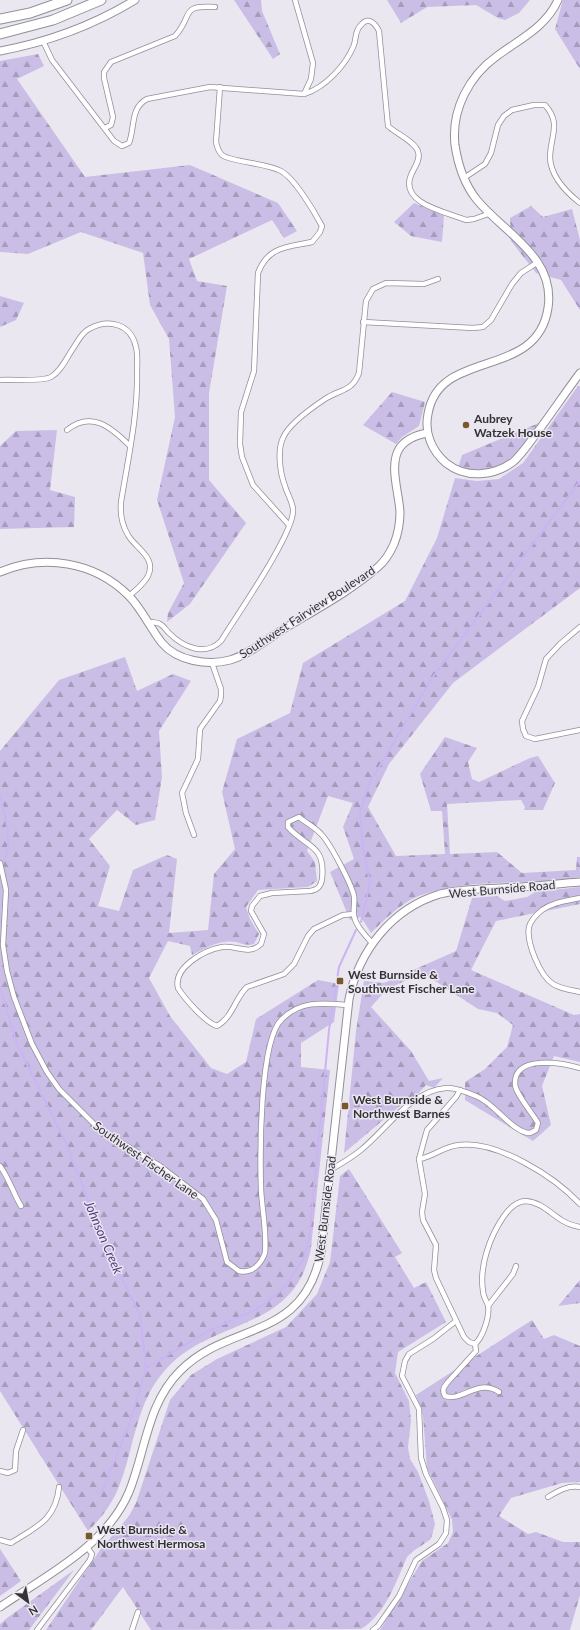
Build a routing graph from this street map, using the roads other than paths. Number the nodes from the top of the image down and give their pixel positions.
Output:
1 (67, 0) edge
2 (101, 0) edge
3 (135, 0) edge
4 (295, 0) edge
5 (558, 0) edge
6 (215, 7) dead end
7 (0, 19) edge
8 (0, 34) edge
9 (43, 41) junction
10 (0, 51) edge
11 (220, 87) junction
12 (304, 94) junction
13 (105, 128) junction
14 (464, 178) junction
15 (580, 203) edge
16 (490, 213) junction
17 (538, 262) junction
18 (438, 279) dead end
19 (363, 322) junction
20 (580, 373) edge
21 (0, 380) edge
22 (67, 430) dead end
23 (427, 433) junction
24 (130, 446) junction
25 (289, 525) junction
26 (0, 572) edge
27 (129, 596) junction
28 (148, 622) junction
29 (580, 627) edge
30 (212, 663) junction
31 (580, 730) edge
32 (194, 835) dead end
33 (0, 863) edge
34 (580, 882) edge
35 (580, 898) edge
36 (354, 914) junction
37 (372, 943) junction
38 (580, 992) edge
39 (348, 1005) junction
40 (580, 1068) edge
41 (460, 1090) junction
42 (418, 1159) junction
43 (0, 1166) edge
44 (330, 1170) junction
45 (580, 1204) edge
46 (22, 1206) dead end
47 (580, 1227) edge
48 (516, 1266) dead end
49 (488, 1306) junction
50 (456, 1321) junction
51 (476, 1344) junction
52 (499, 1392) dead end
53 (23, 1430) dead end
54 (0, 1471) edge
55 (59, 1487) dead end
56 (580, 1487) edge
57 (548, 1497) dead end
58 (0, 1540) edge
59 (87, 1547) junction
60 (0, 1607) edge
61 (138, 1612) dead end
62 (37, 1630) edge
63 (132, 1630) edge
64 (373, 1630) edge

1 - 7 highway
2 - 8 highway
3 - 9 main road
4 - 12 street
5 - 14 main road
6 - 13 street
9 - 10 main road
9 - 13 street
11 - 12 street
11 - 13 street
11 - 25 street
12 - 16 street
14 - 15 street
14 - 16 main road
16 - 17 main road
17 - 19 street
17 - 23 main road
18 - 19 street
19 - 25 street
20 - 23 main road
21 - 24 street
22 - 24 street
23 - 30 main road, Southwest Fairview Boulevard
24 - 27 street
25 - 28 street
26 - 27 main road, Southwest Fairview Boulevard
27 - 28 main road, Southwest Fairview Boulevard
28 - 30 main road, Southwest Fairview Boulevard
29 - 31 street
30 - 32 street
33 - 39 street, Southwest Fischer Lane
34 - 37 main road, West Burnside Road
35 - 38 street
36 - 36 street
36 - 37 street
37 - 39 main road, West Burnside Road
39 - 44 main road, West Burnside Road
40 - 41 street
41 - 42 street
41 - 44 street
42 - 45 street
42 - 50 street
43 - 46 street
44 - 59 main road, West Burnside Road
47 - 49 street
48 - 49 street
49 - 51 street
50 - 51 street
50 - 64 street
51 - 52 street
53 - 54 street
55 - 58 street
56 - 57 street
59 - 60 main road, West Burnside Road
59 - 62 street
61 - 63 street

